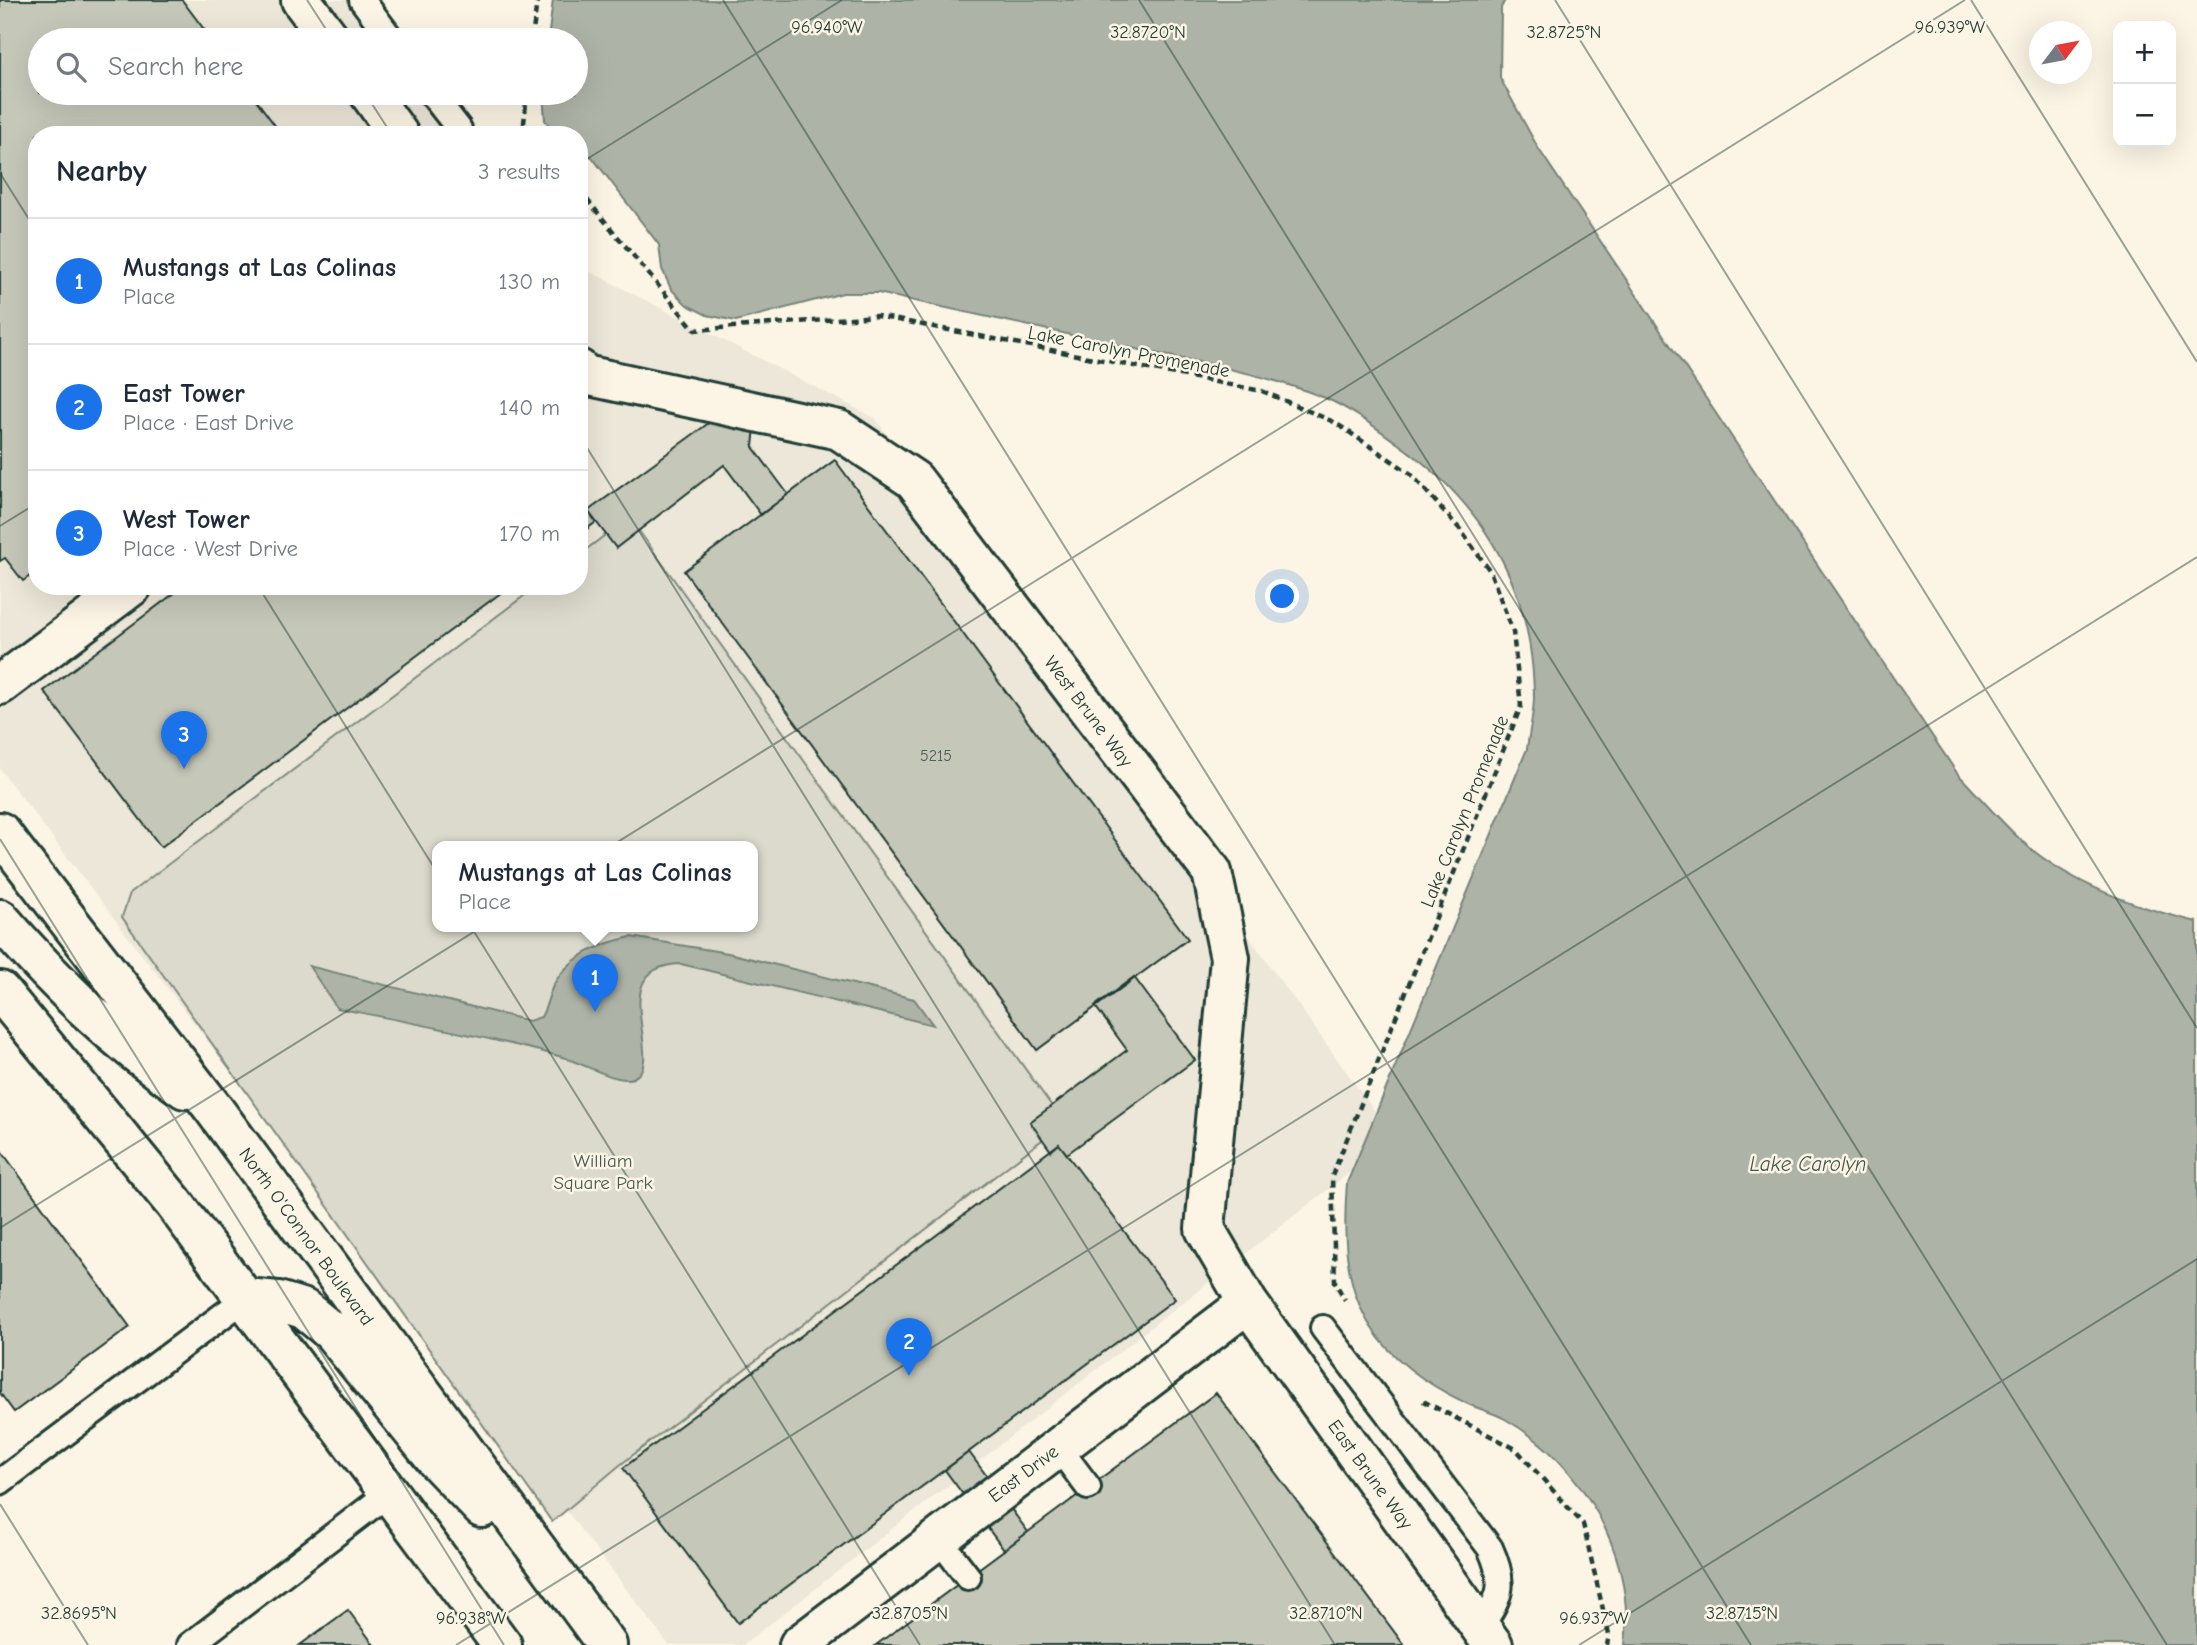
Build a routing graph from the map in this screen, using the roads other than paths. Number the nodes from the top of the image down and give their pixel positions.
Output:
1 (302, 0) edge
2 (362, 0) edge
3 (322, 28) edge
4 (383, 28) edge
5 (378, 105) edge
6 (440, 105) edge
7 (393, 126) edge
8 (457, 126) edge
9 (588, 376) edge
10 (120, 595) edge
11 (0, 685) edge
12 (0, 832) edge
13 (0, 919) edge
14 (0, 991) edge
15 (213, 1108) junction
16 (246, 1298) junction
17 (1248, 1303) junction
18 (1323, 1328) dead end
19 (1058, 1447) junction
20 (0, 1482) edge
21 (1088, 1487) dead end
22 (390, 1493) junction
23 (938, 1538) junction
24 (968, 1577) dead end
25 (580, 1611) junction
26 (1487, 1635) edge
27 (190, 1645) edge
28 (502, 1645) edge
29 (607, 1645) edge
30 (799, 1645) edge

1 - 3 main road
2 - 4 lane
5 - 7 main road
6 - 8 lane
9 - 17 main road, West Brune Way
10 - 11 main road
12 - 15 main road, North O'Connor Boulevard
13 - 15 main road
14 - 16 main road
15 - 25 main road, North O'Connor Boulevard
16 - 20 lane
16 - 22 main road
16 - 25 main road
17 - 19 main road, East Drive
17 - 26 main road, East Brune Way
18 - 26 lane
19 - 21 lane
19 - 23 main road, East Drive
22 - 27 lane
22 - 28 main road
23 - 24 lane
23 - 30 main road, East Drive
25 - 29 main road, North O'Connor Boulevard

